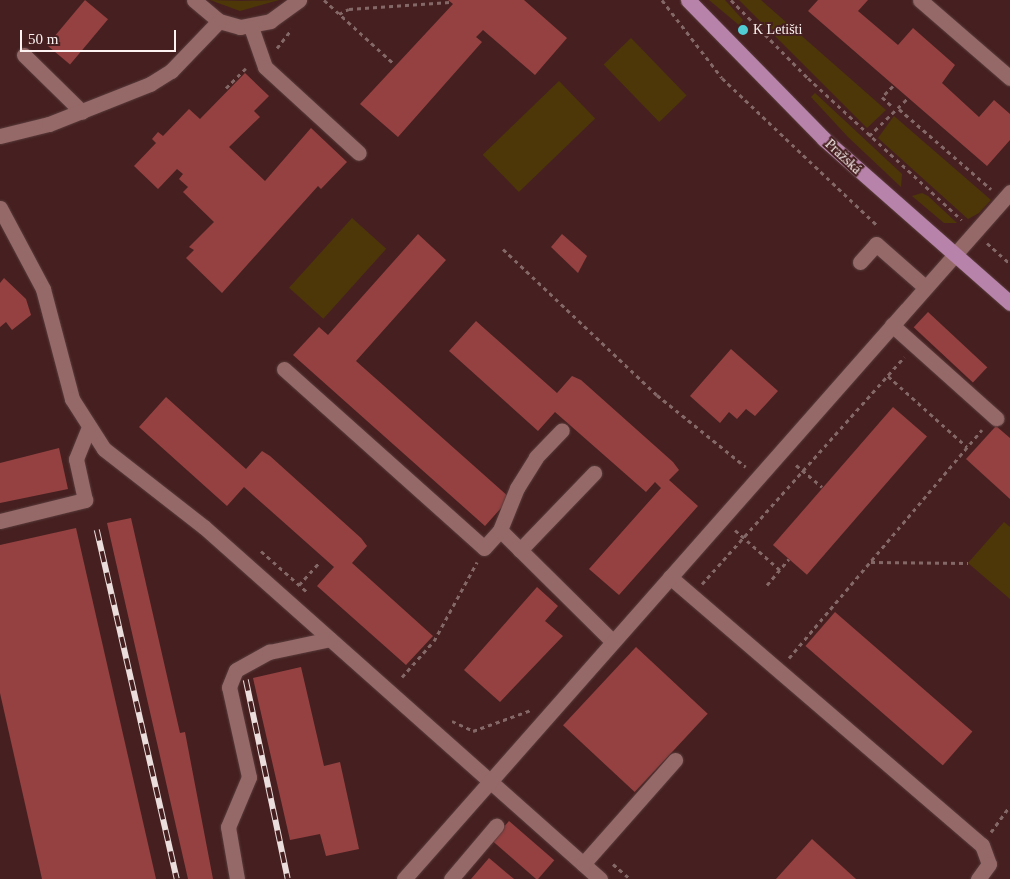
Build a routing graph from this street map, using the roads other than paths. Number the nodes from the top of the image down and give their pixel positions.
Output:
1 (194, 0) edge
2 (299, 0) edge
3 (688, 0) edge
4 (920, 0) edge
5 (219, 21) junction
6 (251, 27) junction
7 (24, 55) dead end
8 (1010, 78) edge
9 (82, 112) junction
10 (0, 136) edge
11 (359, 153) dead end
12 (1006, 196) edge
13 (2, 217) edge
14 (954, 254) junction
15 (860, 262) dead end
16 (925, 287) junction
17 (1010, 303) edge
18 (892, 325) junction
19 (284, 369) dead end
20 (995, 417) road end
21 (88, 430) junction
22 (562, 430) dead end
23 (594, 473) dead end
24 (0, 521) edge
25 (500, 530) junction
26 (520, 550) junction
27 (670, 577) junction
28 (330, 639) junction
29 (613, 642) junction
30 (675, 760) dead end
31 (491, 781) junction
32 (496, 826) dead end
33 (583, 864) junction
34 (237, 879) edge
35 (404, 879) edge
36 (451, 879) edge
37 (600, 879) edge
38 (978, 879) edge

1 - 5 street
2 - 6 street
3 - 14 main road, Pražská
4 - 8 street
5 - 6 street
5 - 9 street
6 - 11 street
7 - 9 street
9 - 10 street
12 - 14 street
13 - 21 street
14 - 16 street
14 - 17 main road, Pražská
15 - 16 street
16 - 18 street
18 - 20 street
18 - 27 street
19 - 25 street
21 - 24 street
21 - 28 street
22 - 25 street
23 - 26 street
25 - 26 street
26 - 29 street
27 - 29 street
27 - 38 street
28 - 31 street
28 - 34 street
29 - 31 street
30 - 33 street
31 - 33 street
31 - 35 street
32 - 36 street
33 - 37 street

